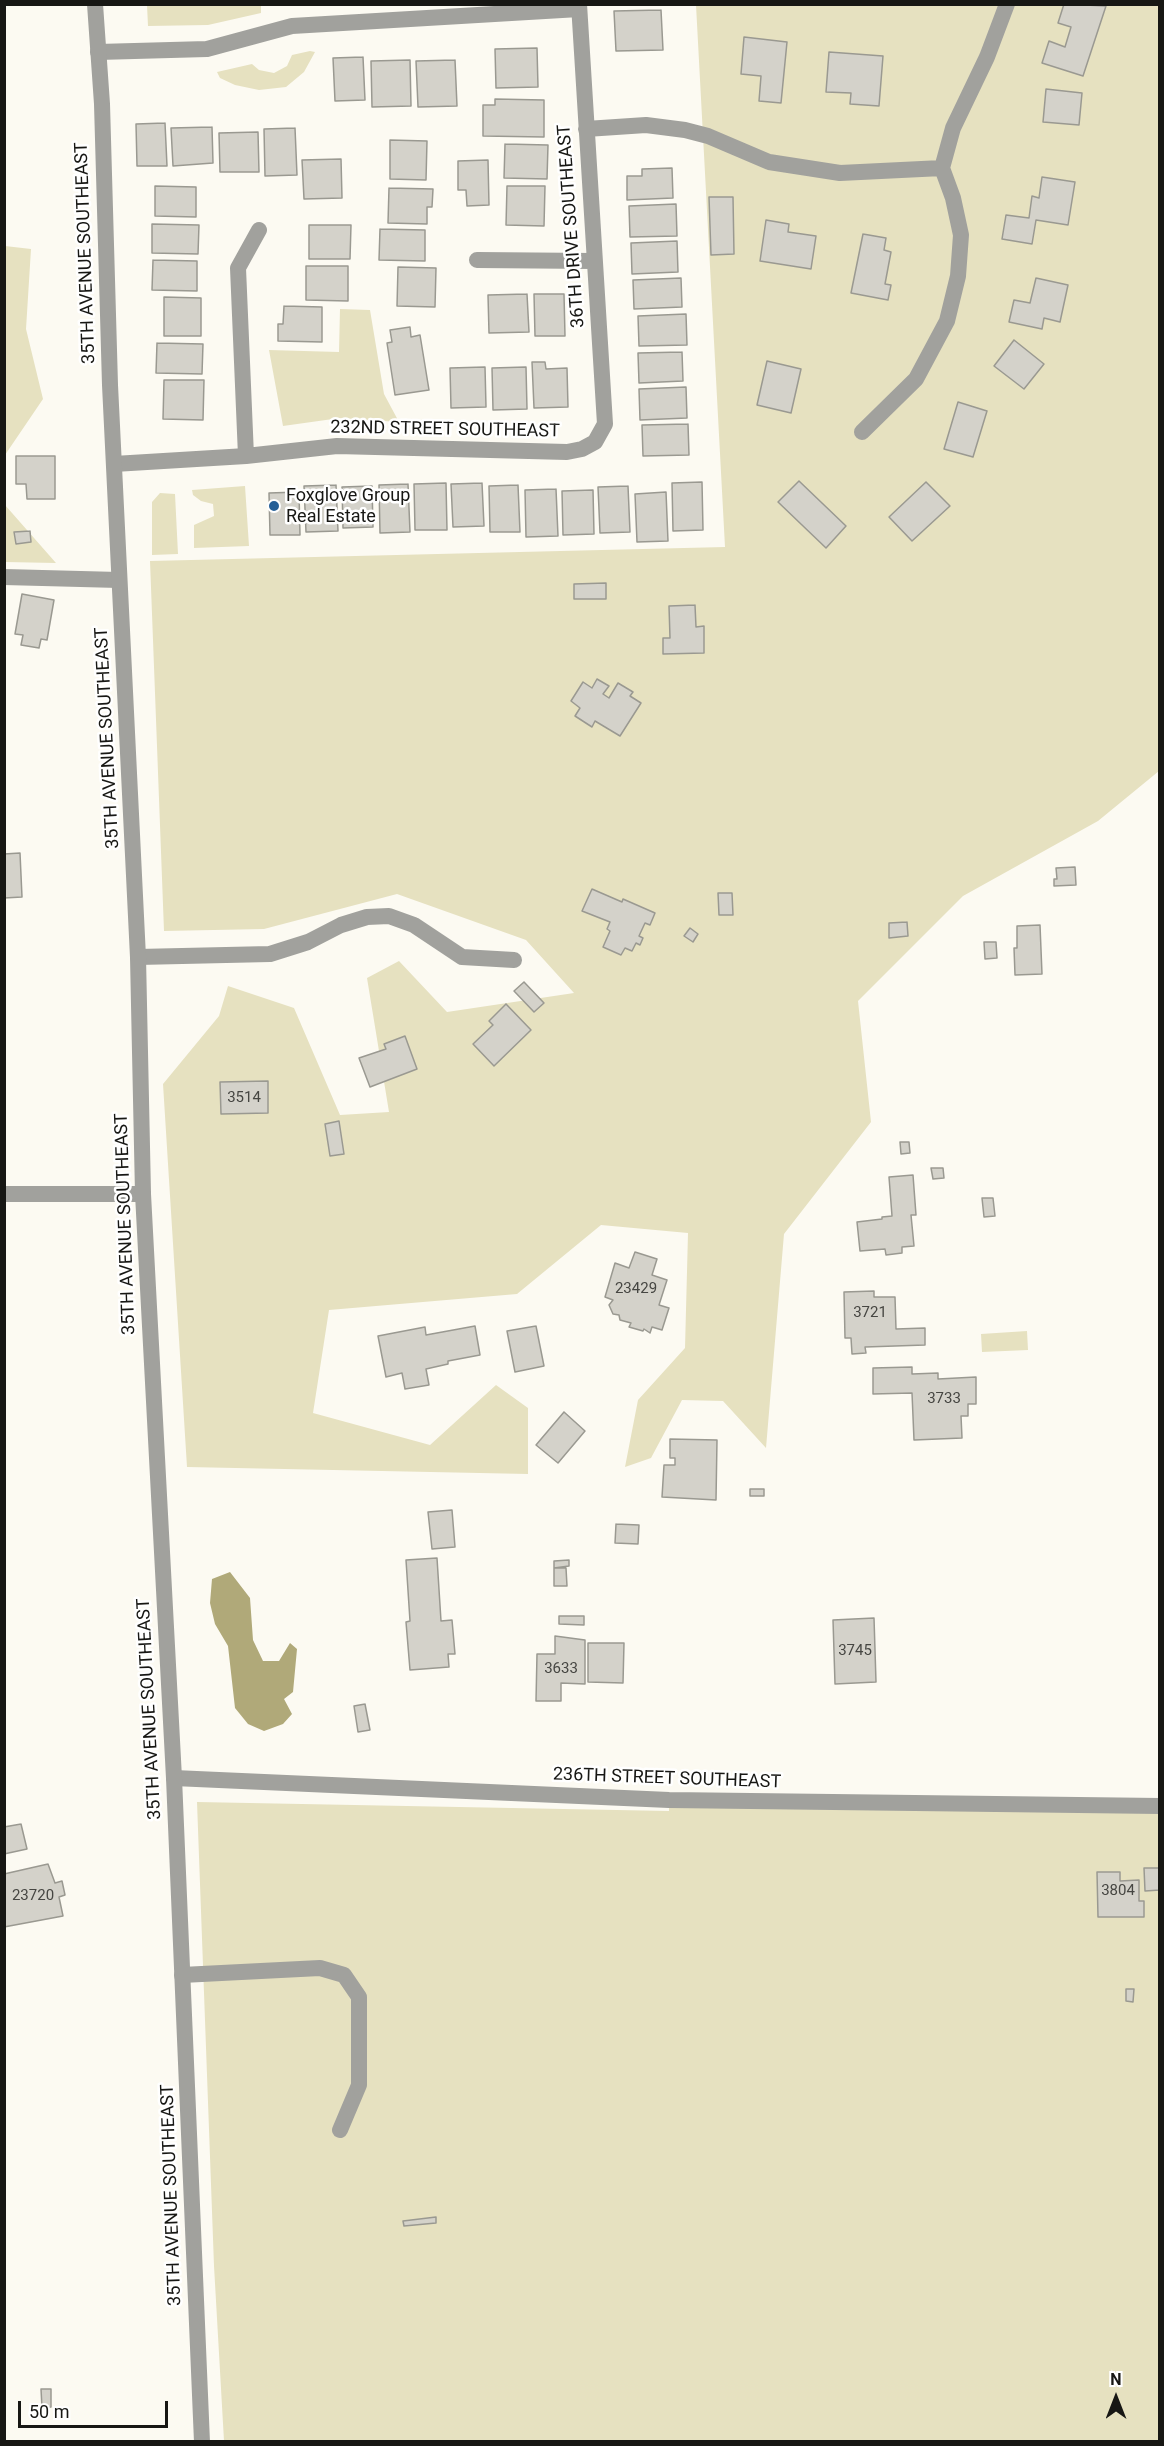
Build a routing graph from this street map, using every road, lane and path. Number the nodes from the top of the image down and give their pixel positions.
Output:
1 (95, 4) edge
2 (1007, 4) edge
3 (579, 7) edge
4 (364, 12) edge
5 (98, 52) junction
6 (586, 129) junction
7 (942, 168) junction
8 (259, 230) dead end
9 (477, 260) dead end
10 (593, 261) junction
11 (861, 432) dead end
12 (595, 442) joint
13 (246, 456) junction
14 (114, 464) junction
15 (4, 577) edge
16 (119, 580) junction
17 (138, 957) junction
18 (514, 960) dead end
19 (4, 1194) edge
20 (143, 1194) junction
21 (174, 1778) junction
22 (1160, 1806) edge
23 (182, 1975) junction
24 (340, 2130) dead end
25 (202, 2442) edge

1 - 5 street, 35TH AVENUE SOUTHEAST
2 - 7 street
3 - 4 street
3 - 6 street, 36TH DRIVE SOUTHEAST
4 - 5 street
5 - 14 street, 35TH AVENUE SOUTHEAST
6 - 7 street
6 - 10 street, 36TH DRIVE SOUTHEAST
7 - 11 street
8 - 13 street
9 - 10 street
10 - 12 street, 36TH DRIVE SOUTHEAST
12 - 13 street, 232ND STREET SOUTHEAST
13 - 14 street, 232ND STREET SOUTHEAST
14 - 16 street, 35TH AVENUE SOUTHEAST
15 - 16 street
16 - 17 street, 35TH AVENUE SOUTHEAST
17 - 18 street
17 - 20 street, 35TH AVENUE SOUTHEAST
19 - 20 street
20 - 21 street, 35TH AVENUE SOUTHEAST
21 - 22 street, 236TH STREET SOUTHEAST
21 - 23 street, 35TH AVENUE SOUTHEAST
23 - 24 street
23 - 25 street, 35TH AVENUE SOUTHEAST

